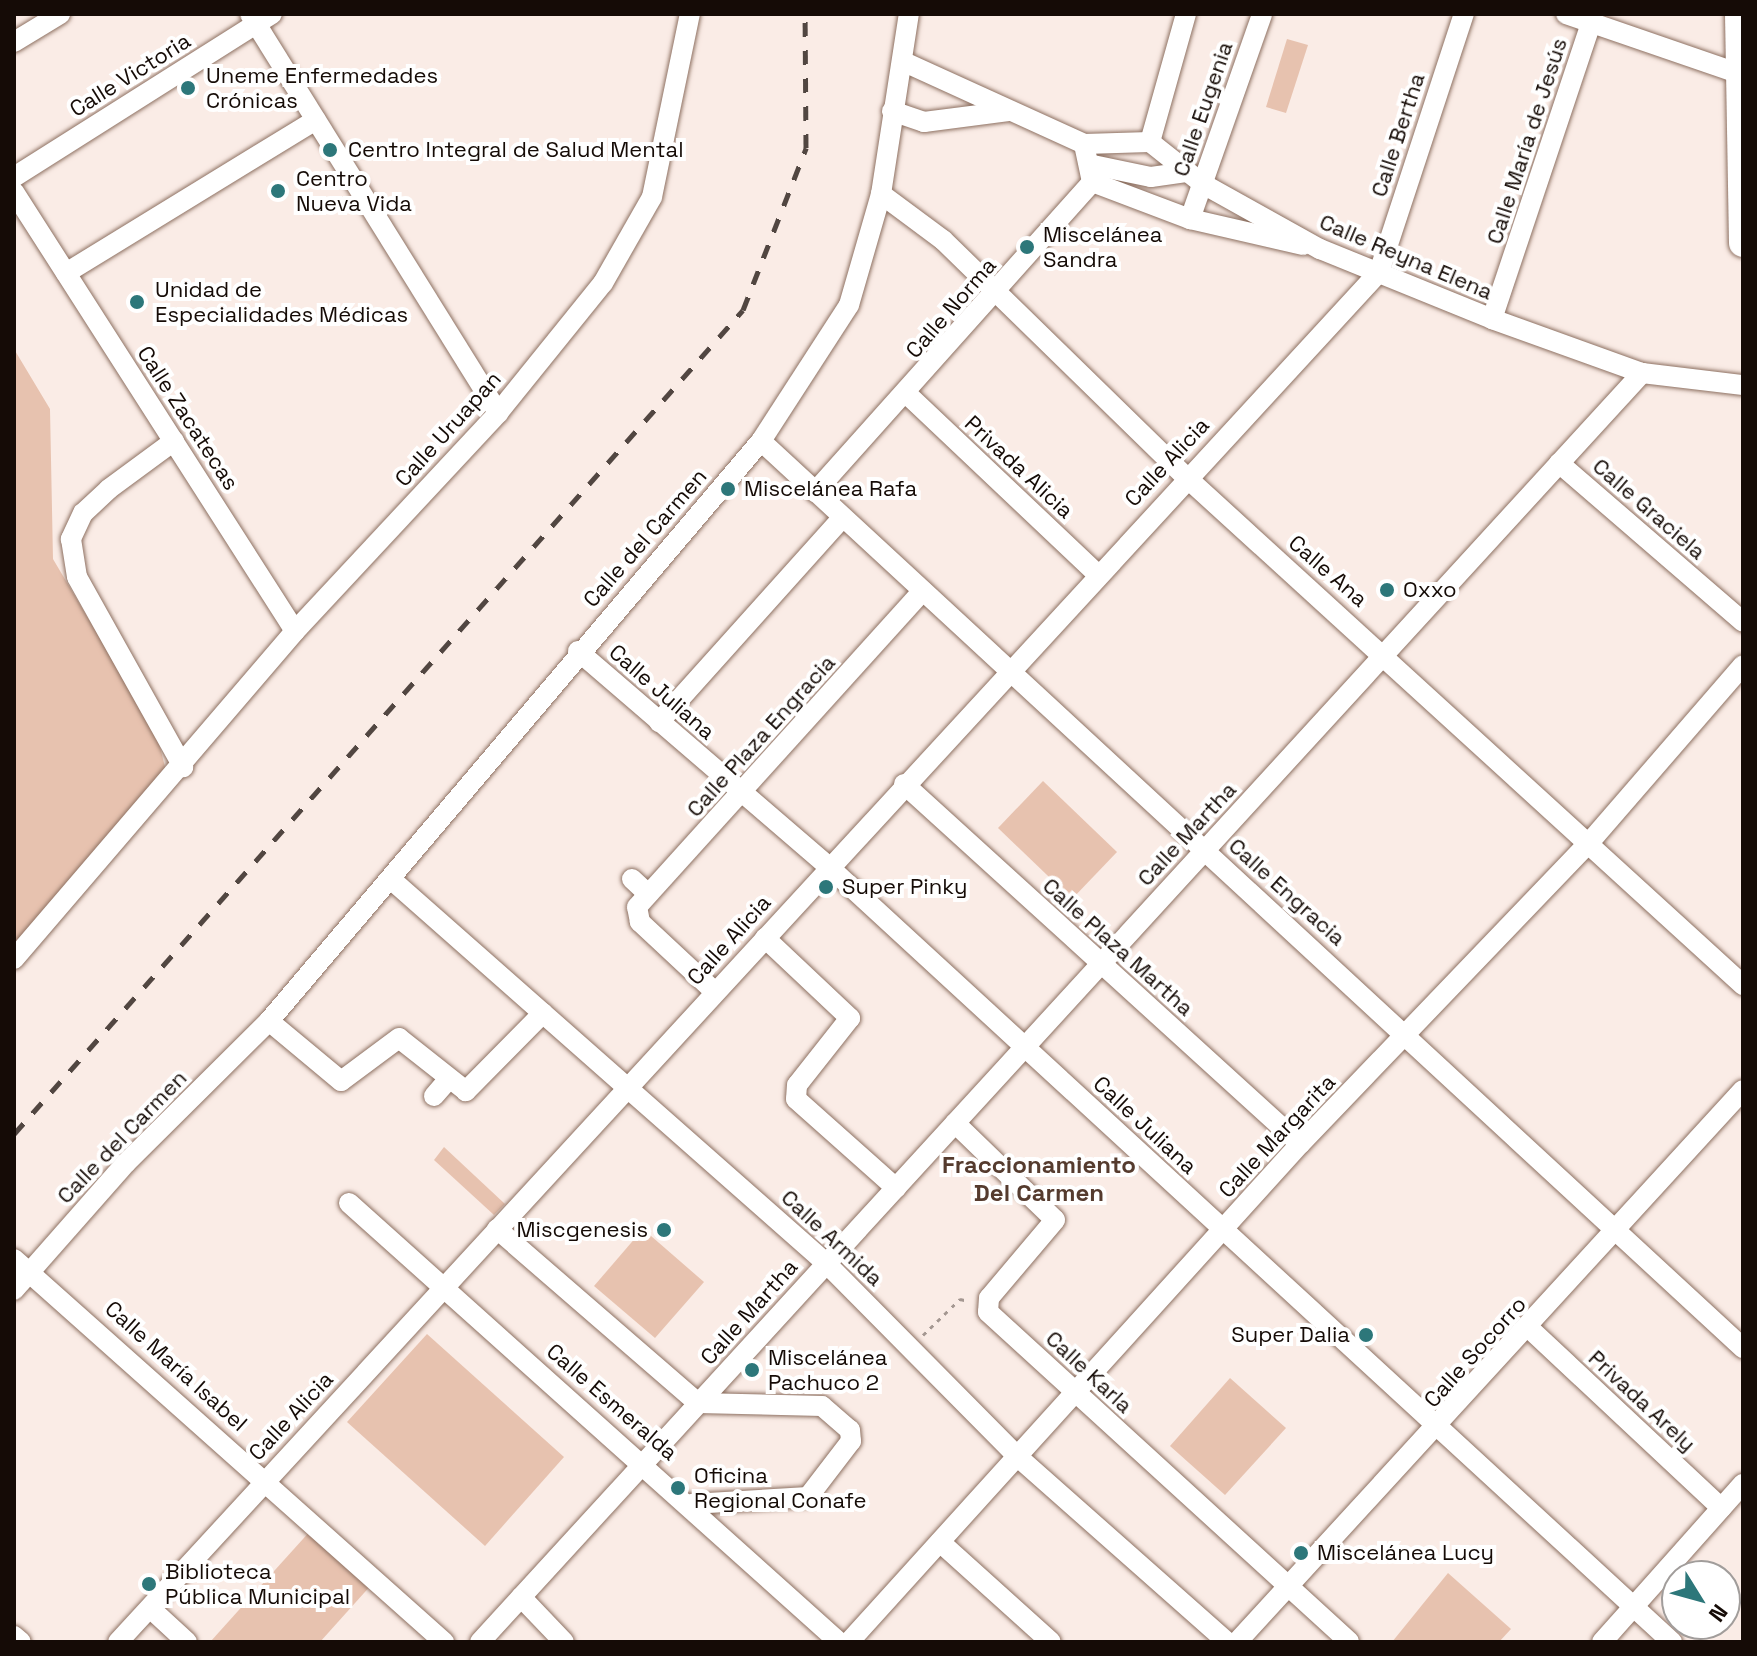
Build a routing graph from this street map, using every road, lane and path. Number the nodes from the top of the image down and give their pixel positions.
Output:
1 (60, 14) edge
2 (690, 14) edge
3 (909, 14) edge
4 (1186, 14) edge
5 (1262, 14) edge
6 (1464, 14) edge
7 (1566, 14) edge
8 (1739, 14) edge
9 (259, 17) edge
10 (1591, 23) junction
11 (14, 42) edge
12 (902, 61) junction
13 (1740, 76) edge
14 (892, 111) junction
15 (1012, 111) junction
16 (316, 120) junction
17 (1150, 142) junction
18 (1084, 144) junction
19 (1093, 174) junction
20 (14, 177) edge
21 (1195, 178) junction
22 (14, 192) edge
23 (881, 194) junction
24 (1190, 219) junction
25 (1743, 243) edge
26 (1320, 249) junction
27 (1379, 272) junction
28 (66, 273) junction
29 (995, 294) junction
30 (1492, 319) junction
31 (1642, 373) junction
32 (1743, 385) edge
33 (908, 395) junction
34 (498, 413) junction
35 (174, 441) junction
36 (761, 441) junction
37 (1559, 463) junction
38 (1186, 477) junction
39 (815, 492) junction
40 (842, 518) junction
41 (1097, 574) junction
42 (923, 591) junction
43 (1743, 622) edge
44 (295, 631) junction
45 (578, 651) junction
46 (1385, 653) junction
47 (1743, 665) edge
48 (1006, 671) junction
49 (659, 722) junction
50 (183, 767) junction
51 (904, 784) junction
52 (742, 793) junction
53 (1589, 843) junction
54 (1205, 850) junction
55 (827, 865) junction
56 (632, 879) dead end
57 (393, 881) junction
58 (648, 894) junction
59 (765, 938) junction
60 (14, 959) edge
61 (1100, 964) junction
62 (1743, 985) edge
63 (715, 992) junction
64 (543, 1013) junction
65 (270, 1020) junction
66 (1408, 1035) junction
67 (1025, 1047) junction
68 (449, 1079) junction
69 (628, 1087) junction
70 (1743, 1090) edge
71 (434, 1096) dead end
72 (955, 1123) junction
73 (1300, 1144) junction
74 (896, 1188) junction
75 (349, 1203) dead end
76 (497, 1229) junction
77 (1222, 1230) junction
78 (1617, 1233) junction
79 (826, 1263) junction
80 (23, 1264) edge
81 (445, 1287) junction
82 (14, 1290) edge
83 (986, 1305) junction
84 (1530, 1329) junction
85 (912, 1347) junction
86 (1743, 1348) edge
87 (1075, 1392) junction
88 (698, 1403) junction
89 (1439, 1428) junction
90 (1018, 1457) junction
91 (643, 1463) junction
92 (265, 1479) junction
93 (1743, 1484) edge
94 (691, 1504) junction
95 (1721, 1508) junction
96 (940, 1542) junction
97 (1290, 1588) junction
98 (521, 1597) junction
99 (1634, 1606) junction
100 (150, 1608) junction
101 (14, 1636) edge
102 (21, 1642) edge
103 (118, 1642) edge
104 (187, 1642) edge
105 (444, 1642) edge
106 (480, 1642) edge
107 (564, 1642) edge
108 (839, 1642) edge
109 (849, 1642) edge
110 (1051, 1642) edge
111 (1227, 1642) edge
112 (1237, 1642) edge
113 (1349, 1642) edge
114 (1602, 1642) edge
115 (1672, 1642) edge

1 - 11 street
2 - 34 street, Calle Uruapan
3 - 12 street, Calle del Carmen
4 - 17 street
5 - 21 street, Calle Eugenia
6 - 27 street, Calle Bertha
7 - 10 street
8 - 13 street
9 - 16 street
9 - 20 street, Calle Victoria
10 - 13 street
10 - 30 street, Calle María de Jesús
12 - 14 street, Calle del Carmen
12 - 15 street
13 - 25 street
14 - 15 street
14 - 23 street, Calle del Carmen
15 - 18 street
16 - 28 street
16 - 34 street
17 - 18 street
17 - 21 street, Calle Reyna Elena
18 - 19 street
19 - 21 street
19 - 24 street
19 - 29 street, Calle Norma
21 - 24 street, Calle Eugenia
21 - 26 street, Calle Reyna Elena
22 - 28 street, Calle Zacatecas
23 - 29 street, Calle Ana
23 - 36 street, Calle del Carmen
24 - 26 street
26 - 27 street, Calle Reyna Elena
27 - 30 street, Calle Reyna Elena
27 - 38 street, Calle Alicia
28 - 35 street, Calle Zacatecas
29 - 33 street, Calle Norma
29 - 38 street, Calle Ana
30 - 31 street, Calle Reyna Elena
31 - 32 street
31 - 37 street, Calle Martha
33 - 39 street, Calle Norma
33 - 41 street, Privada Alicia
34 - 44 street, Calle Uruapan
35 - 44 street, Calle Zacatecas
35 - 50 street
36 - 39 street, Calle Engracia
36 - 45 street, Calle del Carmen
37 - 43 street, Calle Graciela
37 - 46 street, Calle Martha
38 - 41 street, Calle Alicia
38 - 46 street, Calle Ana
39 - 40 street, Calle Engracia
40 - 42 street, Calle Engracia
40 - 49 street
41 - 48 street, Calle Alicia
42 - 48 street, Calle Engracia
42 - 52 street, Calle Plaza Engracia
44 - 50 street, Calle Uruapan
45 - 49 street, Calle Juliana
45 - 57 street, Calle del Carmen
46 - 53 street, Calle Ana
46 - 54 street, Calle Martha
47 - 53 street, Calle Margarita
48 - 51 street, Calle Alicia
48 - 54 street, Calle Engracia
49 - 52 street, Calle Juliana
50 - 60 street, Calle Uruapan
51 - 55 street, Calle Alicia
51 - 61 street, Calle Plaza Martha
52 - 55 street, Calle Juliana
52 - 58 street, Calle Plaza Engracia
53 - 62 street, Calle Ana
53 - 66 street, Calle Margarita
54 - 61 street, Calle Martha
54 - 66 street, Calle Engracia
55 - 59 street, Calle Alicia
55 - 67 street, Calle Juliana
56 - 58 street
57 - 64 street, Calle Armida
57 - 65 street, Calle del Carmen
58 - 63 street, Calle Plaza Engracia
59 - 63 street, Calle Alicia
59 - 74 street
61 - 67 street, Calle Martha
61 - 73 street, Calle Plaza Martha
63 - 69 street, Calle Alicia
64 - 68 street
64 - 69 street, Calle Armida
65 - 68 street
65 - 80 street, Calle del Carmen
66 - 73 street, Calle Margarita
66 - 78 street, Calle Engracia
67 - 72 street, Calle Martha
67 - 77 street, Calle Juliana
68 - 71 street
69 - 76 street, Calle Alicia
69 - 79 street, Calle Armida
70 - 78 street, Calle Socorro
72 - 74 street, Calle Martha
72 - 83 street
73 - 77 street, Calle Margarita
74 - 79 street, Calle Martha
75 - 81 street, Calle Esmeralda
76 - 81 street, Calle Alicia
76 - 88 street
77 - 87 street, Calle Margarita
77 - 89 street, Calle Juliana
78 - 84 street, Calle Socorro
78 - 86 street, Calle Engracia
79 - 85 street, Calle Armida
79 - 88 street, Calle Martha
80 - 82 street, Calle del Carmen
80 - 92 street, Calle María Isabel
81 - 91 street, Calle Esmeralda
81 - 92 street, Calle Alicia
83 - 85 path
83 - 87 street, Calle Karla
84 - 89 street, Calle Socorro
84 - 95 street, Privada Arely
85 - 90 street, Calle Armida
87 - 90 street, Calle Margarita
87 - 97 street, Calle Karla
88 - 91 street, Calle Martha
88 - 94 street
89 - 97 street, Calle Socorro
89 - 99 street, Calle Juliana
90 - 96 street, Calle Margarita
90 - 111 street, Calle Armida
91 - 94 street, Calle Esmeralda
91 - 98 street, Calle Martha
92 - 100 street, Calle Alicia
92 - 105 street, Calle María Isabel
93 - 95 street
94 - 108 street, Calle Esmeralda
95 - 99 street
96 - 109 street, Calle Margarita
96 - 110 street
97 - 112 street, Calle Socorro
97 - 113 street, Calle Karla
98 - 106 street, Calle Martha
98 - 107 street
99 - 114 street
99 - 115 street, Calle Juliana
100 - 103 street, Calle Alicia
100 - 104 street
101 - 102 street

